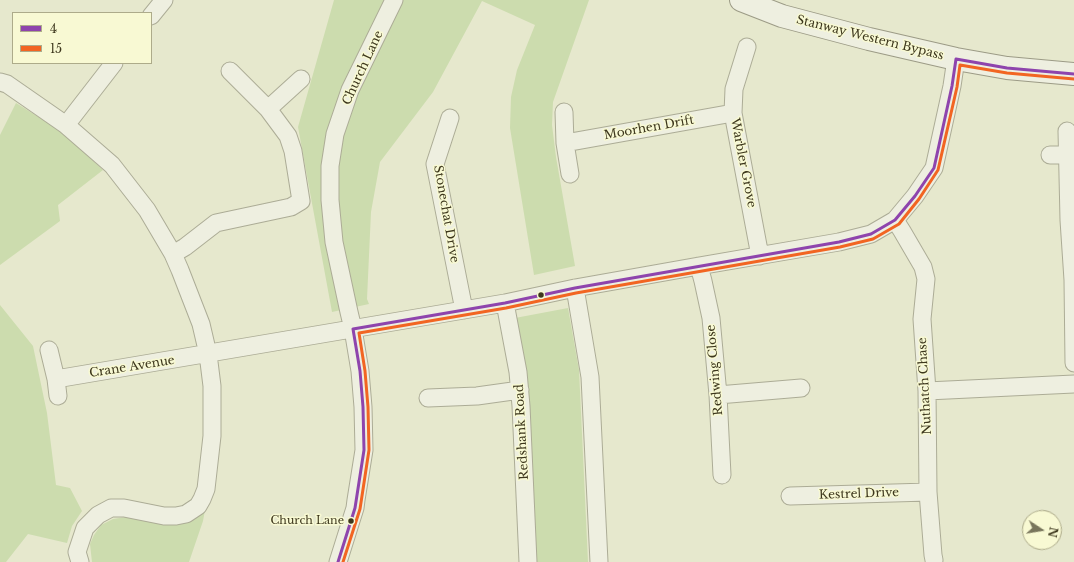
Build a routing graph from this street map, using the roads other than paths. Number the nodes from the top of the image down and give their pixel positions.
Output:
1 (164, 0) edge
2 (394, 0) edge
3 (741, 0) edge
4 (152, 15) edge
5 (746, 47) dead end
6 (956, 59) junction
7 (113, 64) edge
8 (230, 71) dead end
9 (1074, 74) edge
10 (301, 79) dead end
11 (0, 82) edge
12 (268, 109) junction
13 (564, 112) dead end
14 (733, 113) junction
15 (450, 118) dead end
16 (66, 125) junction
17 (1067, 131) dead end
18 (565, 143) junction
19 (1068, 155) junction
20 (1050, 156) dead end
21 (570, 174) dead end
22 (895, 220) junction
23 (173, 254) junction
24 (760, 256) junction
25 (699, 266) junction
26 (575, 288) junction
27 (505, 303) junction
28 (464, 310) junction
29 (353, 329) junction
30 (49, 350) dead end
31 (208, 354) junction
32 (1074, 363) edge
33 (1074, 384) edge
34 (801, 388) dead end
35 (520, 390) junction
36 (926, 391) junction
37 (718, 395) junction
38 (428, 398) dead end
39 (722, 475) dead end
40 (928, 492) junction
41 (790, 496) dead end
42 (934, 560) dead end
43 (80, 562) edge
44 (338, 562) edge
45 (528, 562) edge
46 (599, 562) edge

1 - 4 street
2 - 29 street, Church Lane
3 - 6 street, Stanway Western Bypass
5 - 14 street, Warbler Grove
6 - 9 street, Stanway Western Bypass
6 - 22 street, Crane Avenue
7 - 16 street
8 - 12 street
10 - 12 street
11 - 16 street
12 - 23 street
13 - 18 street
14 - 18 street, Moorhen Drift
14 - 24 street, Warbler Grove
15 - 28 street, Stonechat Drive
16 - 23 street
17 - 19 street
18 - 21 street
19 - 20 street
19 - 32 street
22 - 24 street, Crane Avenue
22 - 36 street, Nuthatch Chase
23 - 31 street
24 - 25 street, Crane Avenue
25 - 26 street, Crane Avenue
25 - 37 street, Redwing Close
26 - 27 street, Crane Avenue
26 - 46 street
27 - 28 street, Crane Avenue
27 - 35 street, Redshank Road
28 - 29 street, Crane Avenue
29 - 31 street, Crane Avenue
29 - 44 street, Church Lane
30 - 31 street, Crane Avenue
31 - 43 street
33 - 36 street
34 - 37 street
35 - 38 street
35 - 45 street, Redshank Road
36 - 40 street, Nuthatch Chase
37 - 39 street, Redwing Close
40 - 41 street, Kestrel Drive
40 - 42 street, Nuthatch Chase

